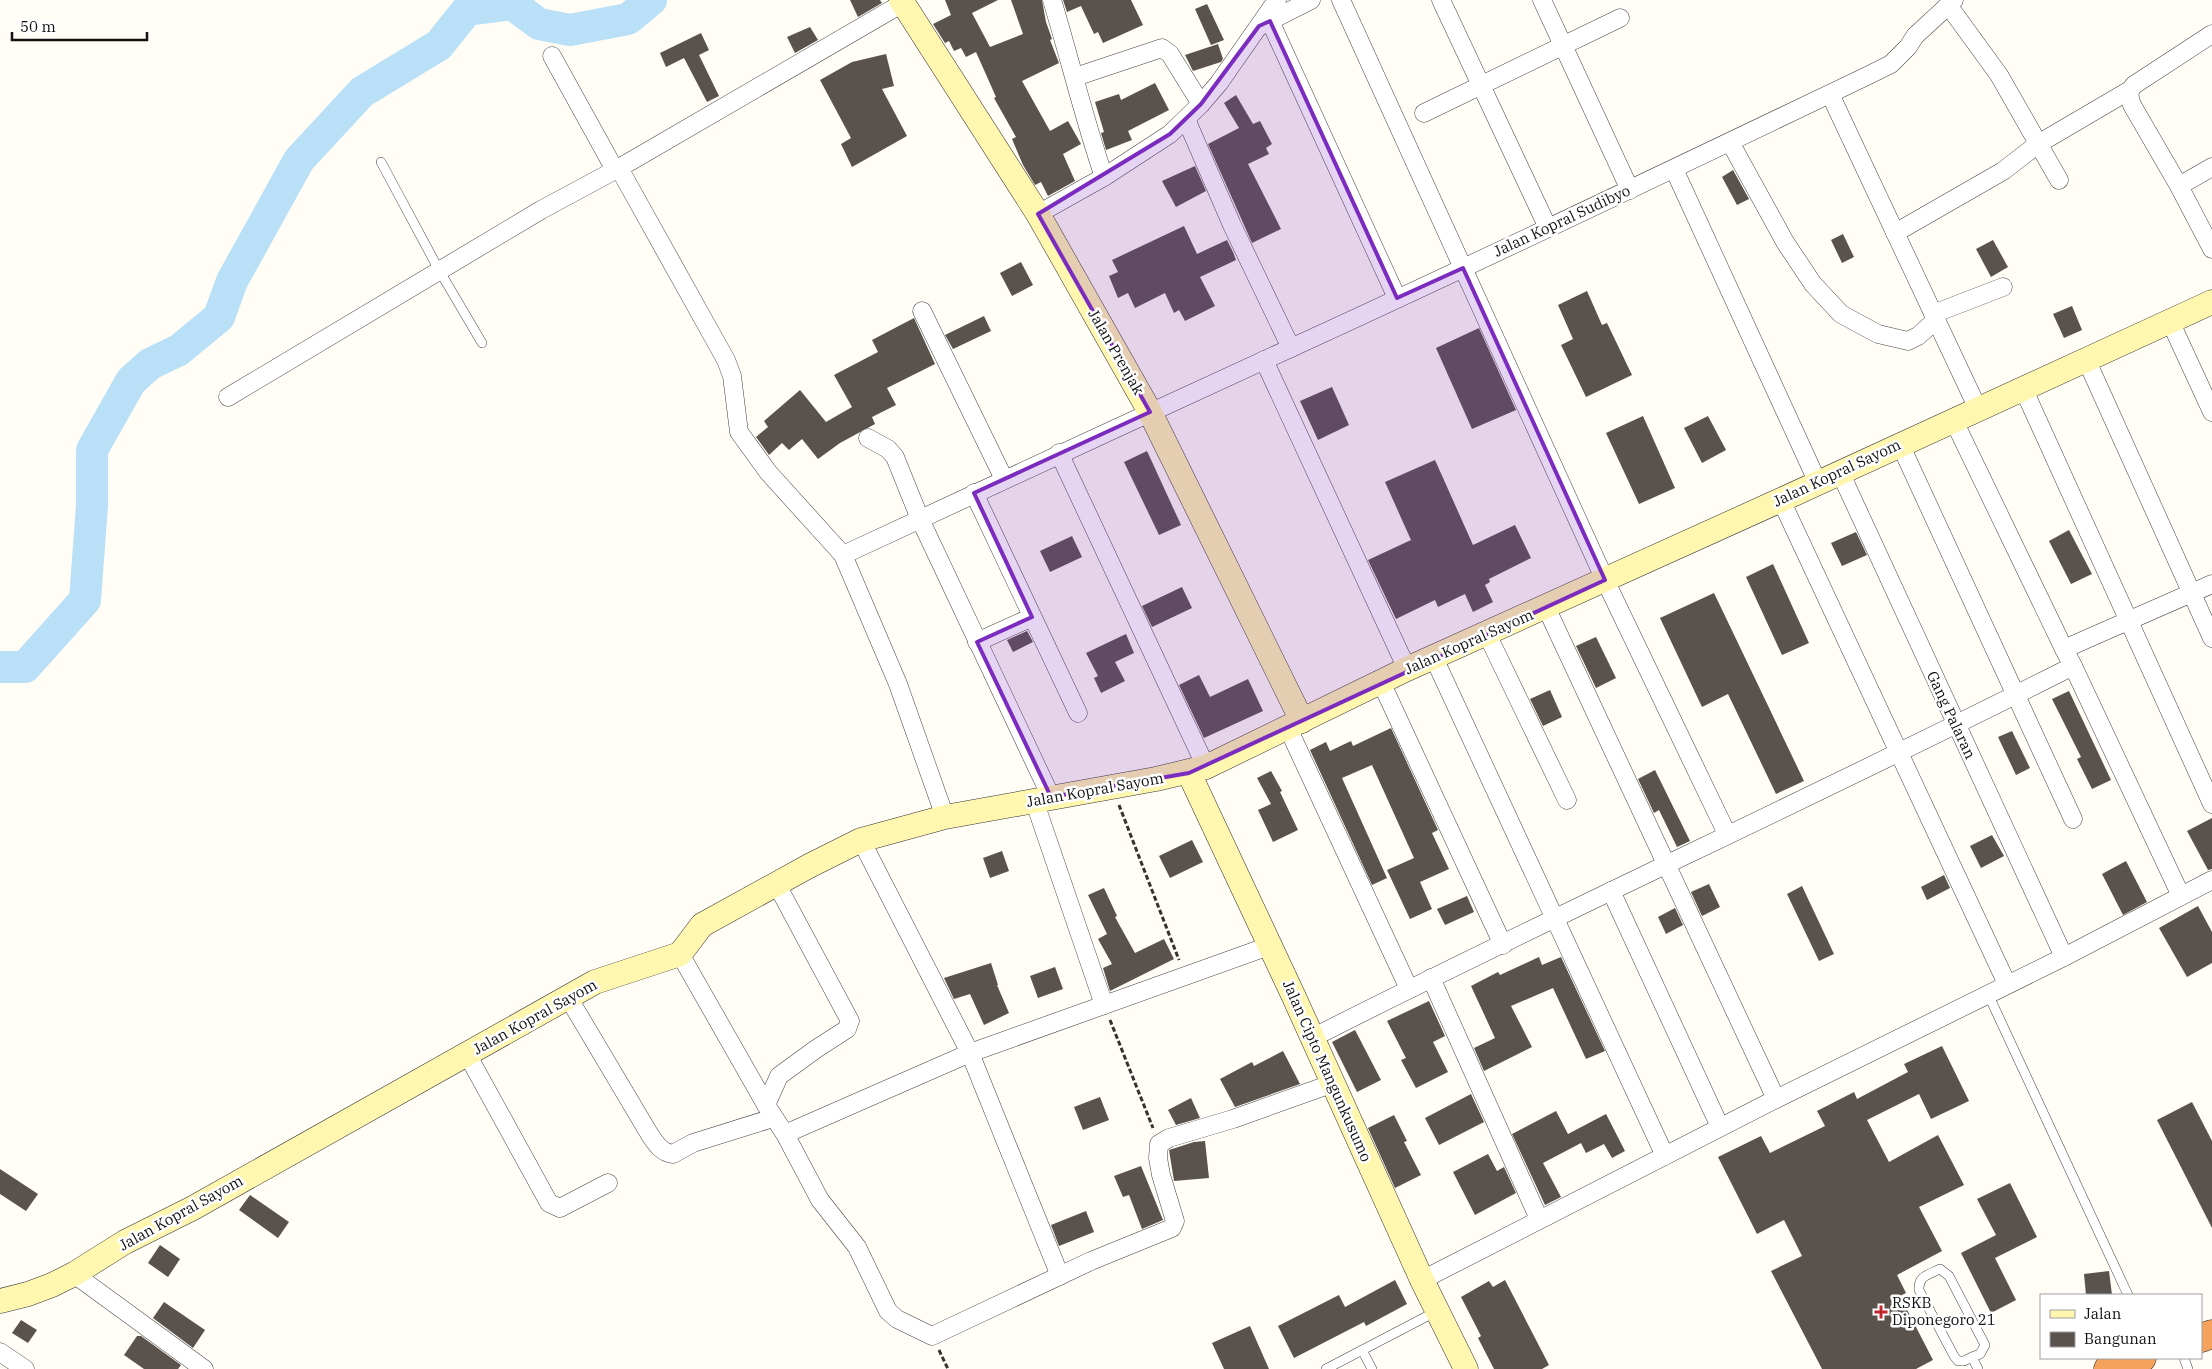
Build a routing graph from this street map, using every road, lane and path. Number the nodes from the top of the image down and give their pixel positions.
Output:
1 (1052, 0) edge
2 (1277, 0) edge
3 (1311, 0) edge
4 (1341, 0) edge
5 (1442, 0) edge
6 (1542, 0) edge
7 (902, 2) edge
8 (1951, 3) edge
9 (1620, 18) dead end
10 (1264, 24) junction
11 (2212, 34) edge
12 (1562, 45) junction
13 (552, 56) dead end
14 (1075, 77) junction
15 (1482, 84) junction
16 (2130, 90) junction
17 (1830, 94) junction
18 (1201, 104) junction
19 (1424, 113) dead end
20 (1186, 119) junction
21 (1730, 142) junction
22 (2038, 144) junction
23 (382, 162) dead end
24 (2212, 167) edge
25 (617, 169) junction
26 (1674, 169) junction
27 (1104, 177) junction
28 (2059, 180) dead end
29 (2179, 186) junction
30 (1630, 190) junction
31 (1038, 214) junction
32 (1548, 228) junction
33 (1895, 232) junction
34 (2212, 250) edge
35 (1463, 268) junction
36 (439, 270) junction
37 (2003, 287) dead end
38 (1397, 298) junction
39 (2212, 302) edge
40 (922, 311) dead end
41 (1934, 317) junction
42 (2170, 321) junction
43 (482, 343) dead end
44 (1291, 348) junction
45 (2086, 359) junction
46 (1264, 360) junction
47 (2023, 388) junction
48 (228, 397) dead end
49 (1978, 409) junction
50 (1150, 412) junction
51 (2212, 412) edge
52 (1953, 420) junction
53 (868, 438) dead end
54 (1900, 444) junction
55 (1059, 453) junction
56 (1840, 472) junction
57 (1004, 480) junction
58 (1818, 483) junction
59 (974, 493) junction
60 (1781, 500) junction
61 (920, 519) junction
62 (843, 555) junction
63 (1605, 580) junction
64 (2212, 584) edge
65 (2192, 594) junction
66 (1546, 607) junction
67 (1032, 617) junction
68 (2129, 621) junction
69 (1487, 634) junction
70 (2212, 638) edge
71 (977, 642) junction
72 (2064, 649) junction
73 (1434, 658) junction
74 (2073, 666) junction
75 (1407, 669) junction
76 (1381, 682) junction
77 (2016, 695) junction
78 (1078, 713) dead end
79 (1295, 724) junction
80 (1955, 725) junction
81 (1898, 754) junction
82 (1197, 770) junction
83 (1112, 787) junction
84 (1042, 798) junction
85 (1567, 800) dead end
86 (2212, 804) edge
87 (945, 817) junction
88 (2073, 819) dead end
89 (1727, 834) junction
90 (861, 840) junction
91 (1666, 864) junction
92 (2212, 880) edge
93 (776, 883) junction
94 (1611, 891) junction
95 (2181, 896) junction
96 (1555, 918) junction
97 (1502, 945) junction
98 (1269, 946) junction
99 (680, 954) junction
100 (2064, 957) junction
101 (1186, 976) junction
102 (1431, 978) junction
103 (2007, 984) junction
104 (1409, 989) junction
105 (1988, 994) junction
106 (568, 997) junction
107 (1104, 1005) junction
108 (1312, 1038) junction
109 (970, 1053) junction
110 (467, 1054) junction
111 (1331, 1084) junction
112 (1776, 1098) junction
113 (770, 1112) junction
114 (1720, 1127) junction
115 (785, 1134) junction
116 (1159, 1144) junction
117 (1665, 1156) junction
118 (608, 1183) dead end
119 (1539, 1219) junction
120 (74, 1274) junction
121 (1060, 1276) junction
122 (1422, 1280) junction
123 (2128, 1294) edge
124 (0, 1301) edge
125 (1438, 1310) junction
126 (1362, 1350) junction
127 (0, 1352) edge
128 (1972, 1357) junction
129 (2139, 1359) edge
130 (25, 1369) edge
131 (204, 1369) edge
132 (1326, 1369) edge
133 (1372, 1369) edge
134 (1466, 1369) edge
135 (1978, 1369) edge
136 (2108, 1369) edge

1 - 14 street
2 - 10 street
3 - 10 street
4 - 35 street
5 - 15 street
6 - 12 street
7 - 25 street
7 - 31 street, Jalan Prenjak
8 - 17 street, Jalan Kopral Sudibyo
8 - 22 street
9 - 12 street
10 - 18 street
10 - 38 street
11 - 16 street
12 - 15 street
12 - 30 street
13 - 25 street
14 - 18 street
14 - 27 street
15 - 19 street
15 - 32 street
16 - 22 street
16 - 29 street
17 - 21 street, Jalan Kopral Sudibyo
17 - 33 street
18 - 20 street
20 - 27 street
20 - 44 street
21 - 26 street, Jalan Kopral Sudibyo
21 - 41 street
22 - 28 street
22 - 33 street
23 - 36 lane
24 - 29 street
25 - 36 street
25 - 62 street
26 - 30 street, Jalan Kopral Sudibyo
26 - 58 street
27 - 31 street
29 - 34 street
30 - 32 street, Jalan Kopral Sudibyo
31 - 50 street, Jalan Prenjak
32 - 35 street, Jalan Kopral Sudibyo
33 - 41 street
35 - 38 street, Jalan Kopral Sudibyo
35 - 63 street
36 - 43 lane
36 - 48 street
37 - 41 street
38 - 44 street, Jalan Kopral Sudibyo
39 - 42 street, Jalan Kopral Sayom
40 - 57 street
41 - 49 street
42 - 45 street, Jalan Kopral Sayom
42 - 51 street
44 - 46 street, Jalan Kopral Sudibyo
45 - 47 street, Jalan Kopral Sayom
45 - 65 street
46 - 50 street, Jalan Kopral Sudibyo
46 - 75 street
47 - 49 street, Jalan Kopral Sayom
47 - 68 street
49 - 52 street, Jalan Kopral Sayom
50 - 55 street, Jalan Kopral Sudibyo
50 - 79 street, Jalan Prenjak
52 - 54 street, Jalan Kopral Sayom
52 - 72 street
53 - 61 street
54 - 56 street, Jalan Kopral Sayom
54 - 77 street
55 - 57 street, Jalan Kopral Sudibyo
55 - 82 street
56 - 58 street, Jalan Kopral Sayom
56 - 80 street, Gang Palaran
57 - 59 street, Jalan Kopral Sudibyo
58 - 60 street, Jalan Kopral Sayom
59 - 61 street, Jalan Kopral Sudibyo
59 - 67 street
60 - 63 street, Jalan Kopral Sayom
60 - 81 street
61 - 62 street, Jalan Kopral Sudibyo
61 - 71 street
62 - 87 street
63 - 66 street, Jalan Kopral Sayom
63 - 89 street
64 - 65 street
65 - 68 street
65 - 70 street
66 - 69 street, Jalan Kopral Sayom
66 - 91 street
67 - 71 street
67 - 78 street
68 - 72 street
68 - 86 street
69 - 73 street, Jalan Kopral Sayom
69 - 85 street
71 - 84 street
72 - 74 street
73 - 75 street, Jalan Kopral Sayom
73 - 96 street
74 - 77 street
74 - 95 street
75 - 76 street, Jalan Kopral Sayom
76 - 79 street, Jalan Kopral Sayom
76 - 97 street
77 - 80 street
77 - 88 street
79 - 82 street, Jalan Kopral Sayom
79 - 104 street
80 - 81 street
80 - 100 street, Gang Palaran
81 - 89 street
81 - 103 street
82 - 83 street, Jalan Kopral Sayom
82 - 98 street, Jalan Cipto Mangunkusumo
83 - 84 street, Jalan Kopral Sayom
83 - 101 path
84 - 87 street, Jalan Kopral Sayom
84 - 107 street
87 - 90 street, Jalan Kopral Sayom
89 - 91 street
90 - 93 street, Jalan Kopral Sayom
90 - 109 street
91 - 94 street
91 - 112 street
92 - 95 street
93 - 99 street, Jalan Kopral Sayom
93 - 113 street
94 - 96 street
94 - 114 street
95 - 100 street
96 - 97 street
96 - 117 street
97 - 102 street
98 - 101 street
98 - 108 street, Jalan Cipto Mangunkusumo
99 - 106 street, Jalan Kopral Sayom
99 - 113 street
100 - 103 street
101 - 107 street
102 - 104 street
102 - 119 street
103 - 105 street
104 - 108 street
105 - 112 street
105 - 123 lane
106 - 110 street, Jalan Kopral Sayom
106 - 113 street
107 - 109 street
107 - 116 path
108 - 111 street, Jalan Cipto Mangunkusumo
109 - 115 street
109 - 121 street
110 - 118 street
110 - 120 street, Jalan Kopral Sayom
111 - 116 street
111 - 122 street, Jalan Cipto Mangunkusumo
112 - 114 street
113 - 115 street
114 - 117 street
115 - 121 street
116 - 121 street
117 - 119 street
119 - 122 street
120 - 124 street, Jalan Kopral Sayom
120 - 131 street
122 - 125 street, Jalan Cipto Mangunkusumo
125 - 126 lane
125 - 134 street, Jalan Cipto Mangunkusumo
126 - 132 lane
126 - 133 lane
127 - 130 street
128 - 128 lane
128 - 135 lane
129 - 136 highway

